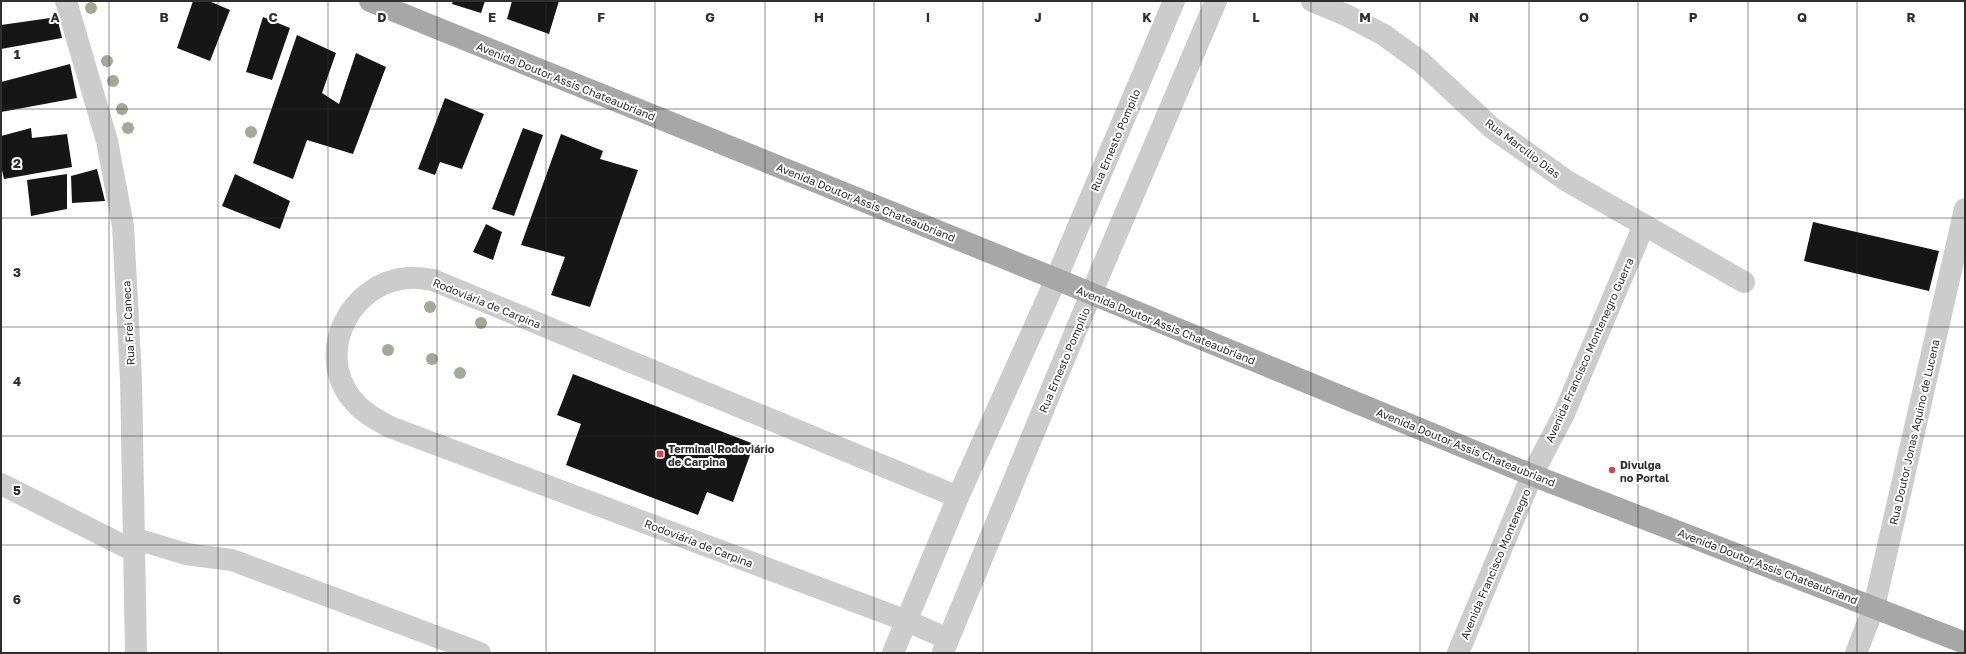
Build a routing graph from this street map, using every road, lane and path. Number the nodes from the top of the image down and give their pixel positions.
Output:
1 (66, 1) edge
2 (370, 1) edge
3 (1174, 1) edge
4 (1216, 1) edge
5 (1312, 1) edge
6 (1965, 209) edge
7 (1644, 225) junction
8 (1959, 267) edge
9 (1056, 279) junction
10 (1744, 282) dead end
11 (1092, 294) junction
12 (1532, 475) junction
13 (1, 484) edge
14 (958, 497) junction
15 (133, 544) junction
16 (1874, 607) junction
17 (906, 621) junction
18 (1965, 643) edge
19 (946, 646) edge
20 (136, 653) edge
21 (480, 653) edge
22 (893, 653) edge
23 (1458, 653) edge
24 (1856, 653) edge

1 - 15 street, Rua Frei Caneca
2 - 9 main road, Avenida Doutor Assis Chateaubriand
3 - 9 street, Rua Ernesto Pompilo
4 - 11 street, Rua Ernesto Pompílio
5 - 7 street, Rua Marcílio Dias
6 - 8 street, Rua Doutor Jonas Aquino de Lucena
7 - 10 street, Rua Marcílio Dias
7 - 12 street, Avenida Francisco Montenegro Guerra
8 - 16 street, Rua Doutor Jonas Aquino de Lucena
9 - 11 main road, Avenida Doutor Assis Chateaubriand
9 - 14 street
11 - 12 main road, Avenida Doutor Assis Chateaubriand
11 - 19 street, Rua Ernesto Pompílio
12 - 16 main road, Avenida Doutor Assis Chateaubriand
12 - 23 street, Avenida Francisco Montenegro
13 - 15 street
14 - 17 street
14 - 17 street, Rodoviária de Carpina
15 - 20 street, Rua Frei Caneca
15 - 21 street
16 - 18 main road, Avenida Doutor Assis Chateaubriand
16 - 24 street, Rua Doutor Jonas Aquino de Lucena
17 - 19 street, Rodoviária de Carpina
17 - 22 street

